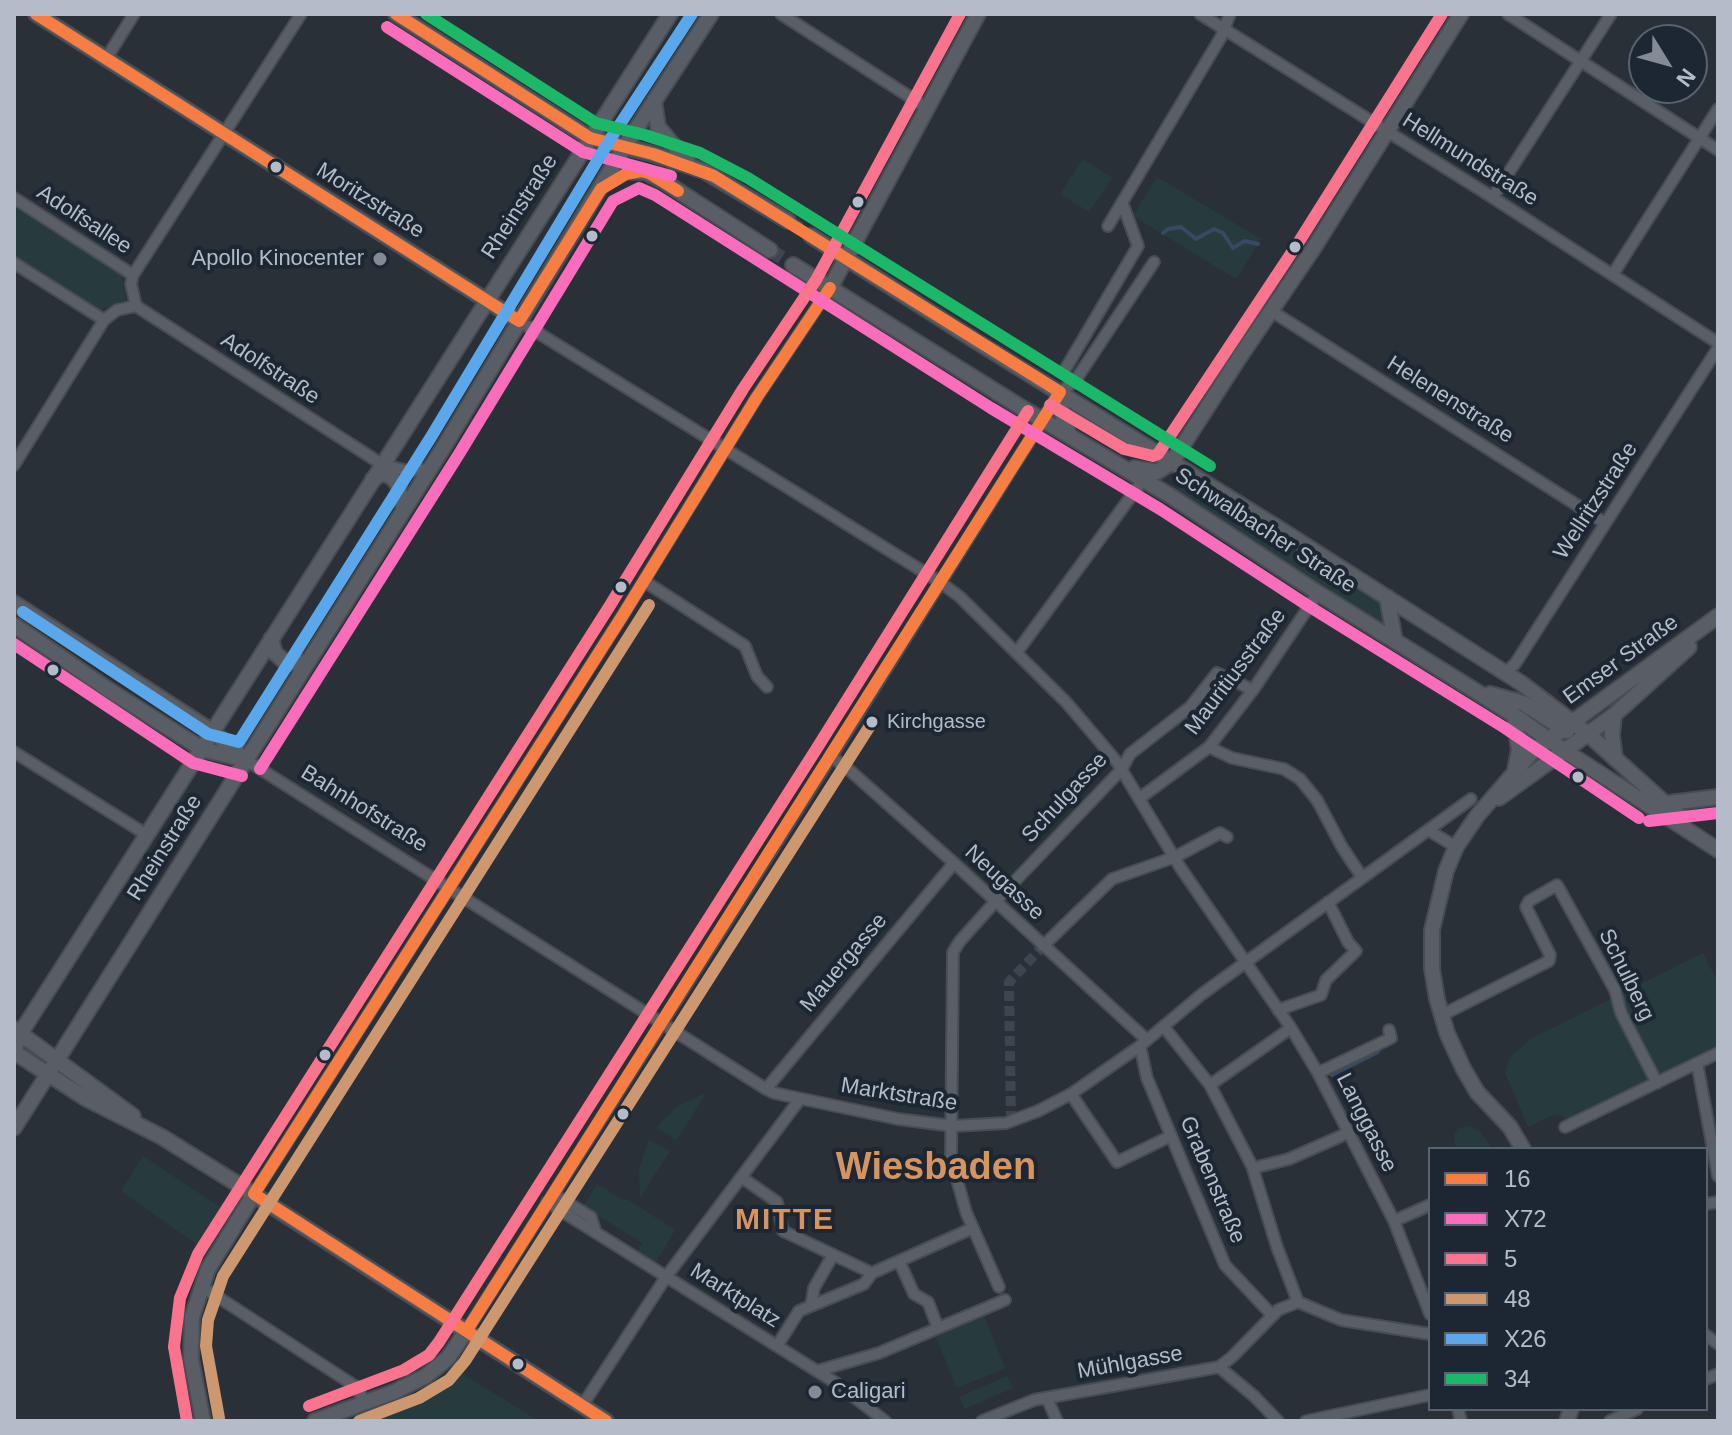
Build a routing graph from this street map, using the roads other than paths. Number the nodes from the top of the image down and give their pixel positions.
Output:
1 (36, 14) edge
2 (134, 14) edge
3 (301, 14) edge
4 (396, 14) edge
5 (670, 14) edge
6 (711, 14) edge
7 (781, 14) edge
8 (978, 14) edge
9 (1200, 14) edge
10 (1230, 14) edge
11 (1461, 14) edge
12 (1508, 14) edge
13 (1611, 14) edge
14 (1225, 28) junction
15 (106, 59) junction
16 (1581, 60) junction
17 (654, 101) junction
18 (927, 108) junction
19 (1718, 109) edge
20 (1387, 130) junction
21 (224, 134) junction
22 (590, 138) junction
23 (1699, 138) junction
24 (625, 146) junction
25 (1718, 150) edge
26 (666, 158) junction
27 (695, 168) junction
28 (631, 172) junction
29 (601, 189) junction
30 (1493, 197) junction
31 (14, 198) edge
32 (1122, 202) junction
33 (788, 221) tunnel mouth
34 (1108, 226) dead end
35 (811, 236) tunnel mouth
36 (770, 250) tunnel mouth
37 (847, 259) junction
38 (1154, 262) dead end
39 (14, 263) edge
40 (793, 265) tunnel mouth
41 (1613, 274) junction
42 (133, 275) junction
43 (830, 288) junction
44 (487, 301) junction
45 (136, 306) junction
46 (1273, 312) junction
47 (104, 320) junction
48 (519, 321) junction
49 (1718, 346) edge
50 (1063, 373) dead end
51 (1060, 392) junction
52 (1042, 419) junction
53 (1069, 434) junction
54 (727, 449) junction
55 (1172, 462) junction
56 (1118, 464) junction
57 (14, 465) edge
58 (383, 465) junction
59 (430, 469) junction
60 (373, 479) junction
61 (1143, 480) junction
62 (404, 510) junction
63 (1605, 523) junction
64 (644, 581) junction
65 (940, 582) junction
66 (1318, 593) junction
67 (1387, 597) junction
68 (14, 603) edge
69 (1718, 617) edge
70 (14, 625) edge
71 (271, 639) junction
72 (1395, 641) junction
73 (1017, 652) junction
74 (308, 661) junction
75 (1505, 673) junction
76 (767, 687) dead end
77 (1474, 689) junction
78 (1253, 690) junction
79 (1514, 715) junction
80 (1614, 715) junction
81 (1567, 725) junction
82 (213, 732) junction
83 (1588, 734) junction
84 (1549, 739) junction
85 (1209, 747) junction
86 (202, 749) junction
87 (1565, 751) junction
88 (14, 752) edge
89 (831, 757) junction
90 (1615, 759) junction
91 (246, 760) junction
92 (1122, 769) junction
93 (1514, 770) junction
94 (1140, 798) junction
95 (1717, 798) edge
96 (1471, 799) dead end
97 (1657, 801) junction
98 (1477, 816) junction
99 (1428, 830) junction
100 (147, 835) junction
101 (1227, 837) dead end
102 (1456, 847) junction
103 (1716, 848) edge
104 (1175, 857) junction
105 (954, 863) junction
106 (1362, 877) junction
107 (449, 889) junction
108 (995, 902) junction
109 (1328, 902) junction
110 (1043, 946) junction
111 (1245, 963) junction
112 (1278, 1010) junction
113 (1442, 1015) junction
114 (663, 1022) junction
115 (1164, 1027) junction
116 (1291, 1028) junction
117 (1389, 1030) dead end
118 (17, 1031) edge
119 (1144, 1043) junction
120 (14, 1051) edge
121 (1718, 1053) edge
122 (57, 1059) junction
123 (1697, 1063) junction
124 (1318, 1073) junction
125 (47, 1075) junction
126 (1657, 1083) junction
127 (1210, 1085) junction
128 (766, 1089) junction
129 (1071, 1094) junction
130 (800, 1099) junction
131 (953, 1126) junction
132 (1565, 1127) dead end
133 (14, 1128) edge
134 (1348, 1133) junction
135 (1171, 1136) junction
136 (162, 1137) junction
137 (1522, 1147) edge
138 (1253, 1168) junction
139 (1718, 1176) edge
140 (741, 1177) junction
141 (254, 1194) junction
142 (550, 1198) junction
143 (1428, 1206) edge
144 (1394, 1221) junction
145 (973, 1228) junction
146 (833, 1255) junction
147 (899, 1261) junction
148 (872, 1273) junction
149 (666, 1277) junction
150 (201, 1286) junction
151 (999, 1287) dead end
152 (1005, 1300) dead end
153 (1298, 1302) junction
154 (811, 1306) junction
155 (1428, 1309) edge
156 (1272, 1315) junction
157 (938, 1328) junction
158 (467, 1330) junction
159 (1428, 1334) edge
160 (777, 1346) junction
161 (1219, 1367) junction
162 (817, 1371) junction
163 (1428, 1395) edge
164 (1047, 1398) junction
165 (366, 1403) junction
166 (582, 1406) junction
167 (1632, 1411) edge
168 (203, 1421) edge
169 (315, 1421) edge
170 (606, 1421) edge
171 (885, 1421) edge
172 (982, 1421) edge
173 (1057, 1421) edge
174 (1278, 1421) edge
175 (1306, 1421) edge
176 (1610, 1421) edge

1 - 15 main road, Moritzstraße
2 - 15 street
3 - 21 street
4 - 22 main road
5 - 22 main road, Rheinstraße
6 - 17 main road, Rheinstraße
7 - 18 street
8 - 18 main road
9 - 14 street, Hellmundstraße
10 - 14 street
11 - 20 main road
12 - 16 street
13 - 16 street
14 - 20 street, Hellmundstraße
14 - 32 street
15 - 21 main road, Moritzstraße
16 - 23 street
16 - 30 street
17 - 24 main road, Rheinstraße
17 - 27 main road
18 - 37 main road
19 - 23 street
20 - 30 street, Hellmundstraße
20 - 46 main road
21 - 42 street
21 - 44 main road, Moritzstraße
22 - 24 main road
22 - 44 main road, Rheinstraße
23 - 25 street
23 - 41 street
24 - 26 main road
24 - 29 main road, Rheinstraße
26 - 27 main road
26 - 28 main road
27 - 33 main road
28 - 29 main road
28 - 36 main road
29 - 48 main road, Rheinstraße
30 - 41 street, Hellmundstraße
31 - 42 street, Adolfsallee
32 - 34 street
32 - 50 street
35 - 37 main road, Schwalbacher Straße
37 - 43 main road
37 - 51 main road, Schwalbacher Straße
38 - 51 street
39 - 47 street
40 - 43 main road, Schwalbacher Straße
41 - 49 street, Hellmundstraße
42 - 45 street
43 - 52 main road, Schwalbacher Straße
43 - 54 street
44 - 48 main road, Moritzstraße
44 - 58 main road, Rheinstraße
45 - 47 street
45 - 58 street, Adolfstraße
46 - 55 main road
46 - 63 street, Helenenstraße
47 - 57 street
48 - 54 street
48 - 59 main road, Rheinstraße
49 - 63 street, Wellritzstraße
51 - 52 street
51 - 53 main road
51 - 55 main road, Schwalbacher Straße
52 - 53 main road, Schwalbacher Straße
52 - 65 street
53 - 56 main road, Schwalbacher Straße
54 - 64 street
54 - 65 street
55 - 56 main road
55 - 67 main road, Schwalbacher Straße
56 - 61 main road, Schwalbacher Straße
58 - 59 street
58 - 60 main road, Rheinstraße
59 - 62 main road, Rheinstraße
60 - 62 main road
60 - 71 main road, Rheinstraße
61 - 66 main road, Schwalbacher Straße
61 - 73 street
62 - 74 main road, Rheinstraße
63 - 75 street, Wellritzstraße
64 - 76 street
64 - 107 street
65 - 73 street
65 - 89 street
66 - 72 main road, Schwalbacher Straße
66 - 78 street, Mauritiusstraße
67 - 72 main road
67 - 75 main road, Schwalbacher Straße
68 - 82 main road, Bahnhofstraße
69 - 80 main road, Emser Straße
69 - 81 main road, Emser Straße
70 - 86 main road, Bahnhofstraße
71 - 74 main road
71 - 82 main road, Rheinstraße
72 - 77 main road, Schwalbacher Straße
73 - 92 street
74 - 91 main road, Rheinstraße
75 - 81 main road, Schwalbacher Straße
77 - 79 main road, Schwalbacher Straße
77 - 81 main road
78 - 85 street, Mauritiusstraße
78 - 92 street, Schulgasse
79 - 84 main road, Schwalbacher Straße
79 - 93 main road
80 - 83 main road, Emser Straße
80 - 90 main road
81 - 83 main road, Schwalbacher Straße
81 - 84 main road, Emser Straße
82 - 86 main road, Rheinstraße
82 - 91 main road, Bahnhofstraße
83 - 87 main road, Emser Straße
83 - 90 main road, Schwalbacher Straße
84 - 87 main road, Schwalbacher Straße
84 - 93 main road, Emser Straße
85 - 94 street, Mauritiusstraße
85 - 106 street
86 - 91 main road, Bahnhofstraße
86 - 100 main road, Rheinstraße
87 - 97 main road, Schwalbacher Straße
87 - 98 main road, Emser Straße
88 - 100 street
89 - 105 street, Neugasse
89 - 114 street
90 - 97 main road, Schwalbacher Straße
91 - 107 street, Bahnhofstraße
91 - 122 main road, Rheinstraße
92 - 94 street
92 - 108 street, Schulgasse
93 - 98 main road, Emser Straße
94 - 104 street
95 - 97 main road
96 - 99 street, Marktstraße
97 - 103 main road, Schwalbacher Straße
98 - 102 main road
99 - 102 street
99 - 106 street, Marktstraße
100 - 118 main road, Rheinstraße
101 - 104 street
102 - 113 main road
104 - 110 street
104 - 111 street
105 - 108 street, Neugasse
105 - 128 street, Mauergasse
106 - 109 street, Marktstraße
107 - 114 street, Bahnhofstraße
107 - 141 street
108 - 110 street, Neugasse
108 - 131 street, Schulgasse
109 - 111 street, Marktstraße
109 - 112 street
110 - 119 street, Neugasse
111 - 112 street, Langgasse
111 - 115 street, Marktstraße
112 - 116 street, Langgasse
113 - 126 street, Schulberg
113 - 137 main road
114 - 128 street, Marktstraße
114 - 142 street
115 - 119 street, Marktstraße
115 - 127 street
116 - 124 street, Langgasse
116 - 127 street
117 - 124 street
118 - 120 main road, Rheinstraße
118 - 122 main road
119 - 129 street, Marktstraße
119 - 135 street, Grabenstraße
120 - 125 main road
121 - 123 street
122 - 125 main road, Rheinstraße
122 - 136 main road
123 - 126 street
123 - 139 street
124 - 134 street, Langgasse
125 - 133 main road, Rheinstraße
125 - 136 main road
126 - 132 street
127 - 138 street
128 - 130 street, Marktstraße
129 - 131 street, Marktstraße
129 - 135 street
130 - 131 street, Marktstraße
130 - 140 street, Marktplatz
131 - 145 street, Schulgasse
134 - 138 street
134 - 144 street, Langgasse
135 - 156 street, Grabenstraße
136 - 141 main road
138 - 153 street
140 - 146 street
140 - 149 street, Marktplatz
141 - 150 main road
141 - 158 main road
142 - 149 street
142 - 158 street
143 - 144 street
144 - 155 street, Langgasse
145 - 147 street
145 - 151 street, Schulgasse
146 - 148 street
146 - 154 street
147 - 148 street
147 - 157 street
148 - 154 street
149 - 160 street, Marktplatz
149 - 166 street
150 - 165 street
150 - 168 main road
152 - 157 street
153 - 156 street
153 - 159 street
154 - 160 street
156 - 161 street
157 - 162 street
158 - 165 main road
158 - 166 main road
160 - 162 street, Marktplatz
161 - 164 street, Mühlgasse
161 - 174 street
162 - 171 street, Marktplatz
163 - 175 street
164 - 172 street, Mühlgasse
164 - 173 street
165 - 169 main road
166 - 170 main road
167 - 176 street

